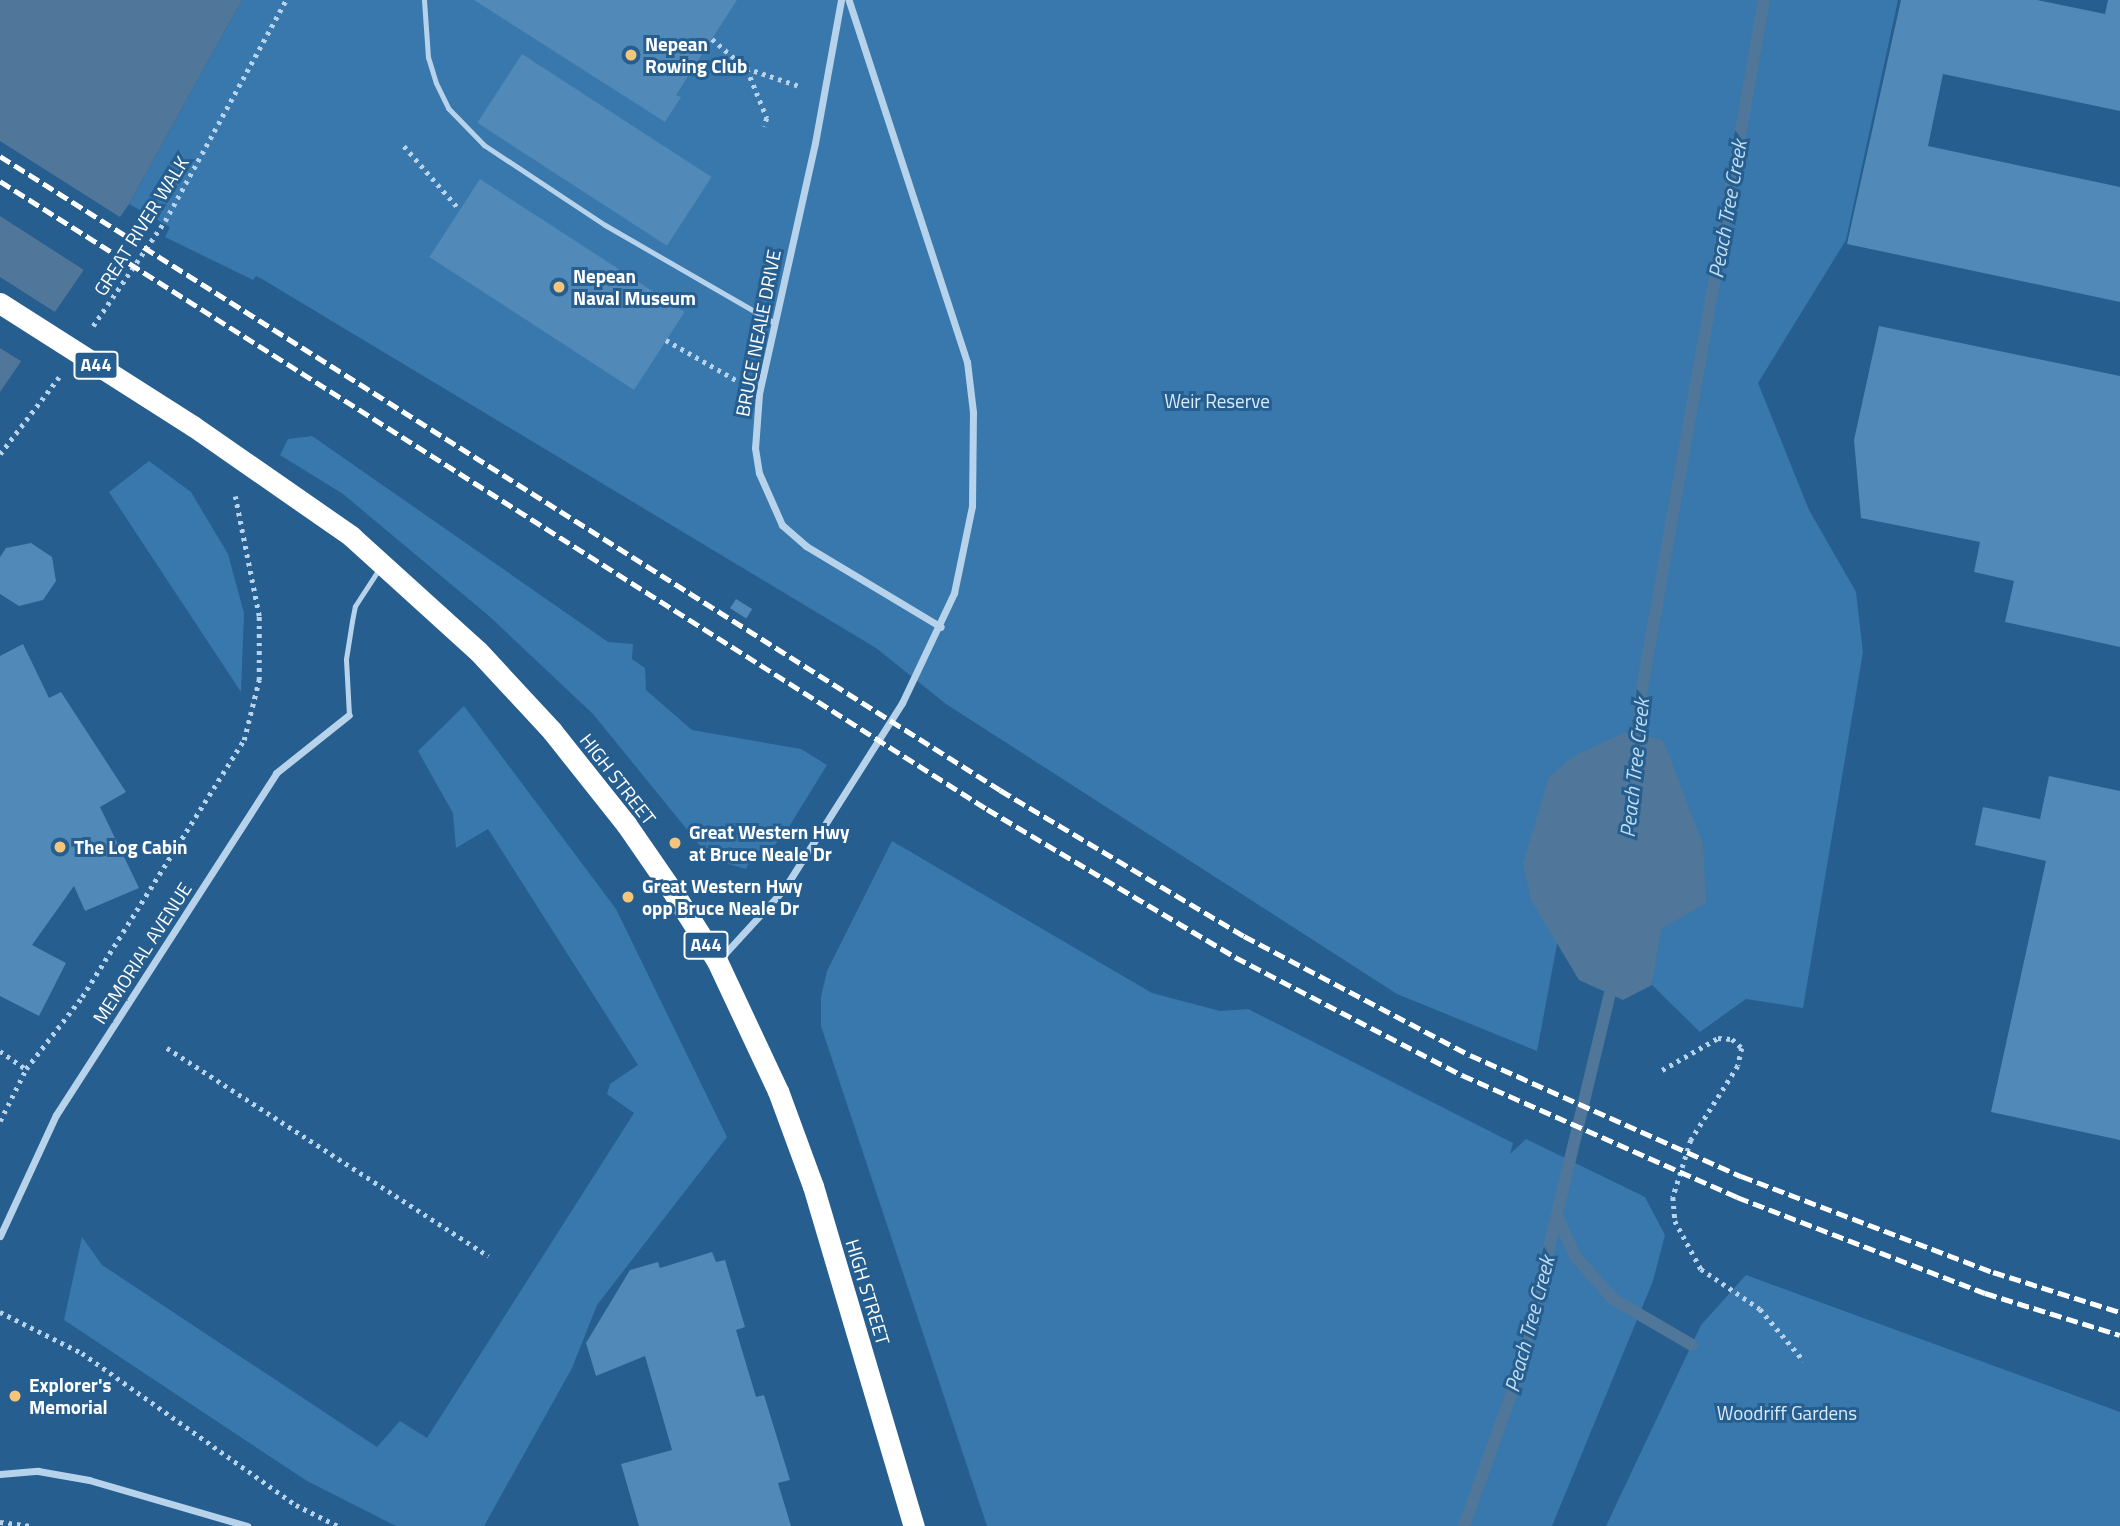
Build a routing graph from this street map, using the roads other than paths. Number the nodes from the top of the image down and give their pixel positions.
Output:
1 (424, 0) edge
2 (841, 0) edge
3 (849, 0) edge
4 (0, 303) edge
5 (773, 322) junction
6 (384, 563) junction
7 (941, 627) junction
8 (349, 715) joint
9 (717, 961) junction
10 (0, 1237) edge
11 (0, 1474) edge
12 (247, 1526) edge
13 (914, 1526) edge

1 - 5 lane
2 - 5 street, BRUCE NEALE DRIVE
3 - 7 street
4 - 6 highway, HIGH STREET / A44, bridge
5 - 7 street, BRUCE NEALE DRIVE
6 - 8 lane
6 - 9 highway, HIGH STREET / A44
7 - 9 street
8 - 10 street, MEMORIAL AVENUE
9 - 13 highway, HIGH STREET / A44
11 - 12 street

